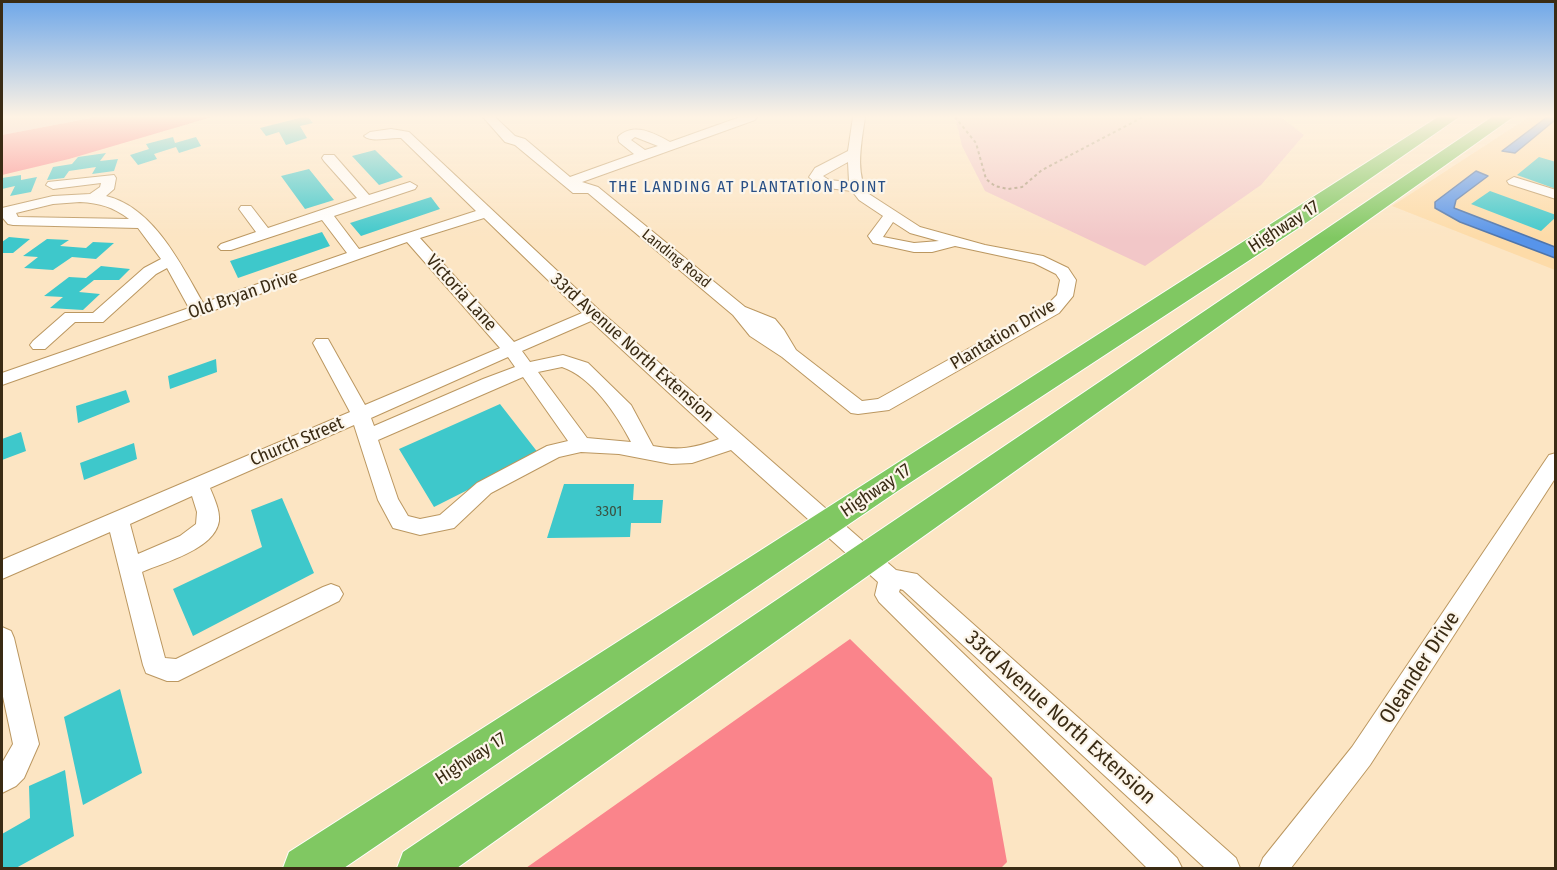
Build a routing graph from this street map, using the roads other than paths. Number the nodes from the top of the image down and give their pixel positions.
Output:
1 (329, 158) dead end
2 (428, 158) edge
3 (539, 158) edge
4 (633, 158) edge
5 (845, 158) edge
6 (854, 158) edge
7 (1389, 158) edge
8 (1448, 158) edge
9 (1514, 181) dead end
10 (569, 182) junction
11 (53, 185) dead end
12 (411, 186) dead end
13 (856, 187) junction
14 (1556, 195) edge
15 (91, 199) junction
16 (366, 200) junction
17 (6, 209) edge
18 (246, 209) dead end
19 (485, 213) junction
20 (325, 214) junction
21 (891, 215) junction
22 (141, 224) junction
23 (265, 234) junction
24 (410, 236) junction
25 (955, 239) junction
26 (225, 246) dead end
27 (356, 255) junction
28 (170, 260) junction
29 (199, 310) junction
30 (593, 314) junction
31 (322, 344) dead end
32 (39, 345) dead end
33 (512, 350) junction
34 (526, 369) junction
35 (2, 379) edge
36 (858, 408) joint
37 (362, 414) junction
38 (367, 437) junction
39 (734, 441) junction
40 (580, 445) junction
41 (646, 452) junction
42 (1556, 460) edge
43 (199, 485) junction
44 (118, 520) junction
45 (826, 524) junction
46 (130, 567) junction
47 (879, 568) junction
48 (2, 570) edge
49 (331, 594) dead end
50 (2, 638) edge
51 (2, 779) edge
52 (305, 868) edge
53 (419, 868) edge
54 (1167, 868) edge
55 (1226, 868) edge
56 (1273, 868) edge

1 - 16 street
2 - 19 street, 33rd Avenue North Extension
3 - 10 street, Landing Road
4 - 10 street
5 - 13 street
6 - 13 street
7 - 45 highway, Highway 17
8 - 47 highway, Highway 17
9 - 14 street
10 - 36 street, Landing Road
11 - 15 street
12 - 16 street
13 - 21 street, Plantation Drive
15 - 17 street
15 - 22 street
16 - 20 street
17 - 22 street
18 - 23 street
19 - 24 street, Old Bryan Drive
19 - 30 street, 33rd Avenue North Extension
20 - 23 street
20 - 27 street
21 - 25 street, Plantation Drive
21 - 25 street
22 - 28 street
23 - 26 street
24 - 27 street, Old Bryan Drive
24 - 33 street, Victoria Lane
25 - 36 street, Plantation Drive
27 - 29 street, Old Bryan Drive
28 - 29 street
28 - 32 street
29 - 35 street, Old Bryan Drive
30 - 33 street, Church Street
30 - 39 street, 33rd Avenue North Extension
31 - 37 street
33 - 34 street, Victoria Lane
33 - 37 street, Church Street
34 - 38 street
34 - 40 street, Victoria Lane
34 - 41 street
37 - 38 street
37 - 43 street, Church Street
38 - 40 street
39 - 41 street
39 - 45 street, 33rd Avenue North Extension
40 - 41 street
42 - 56 street, Oleander Drive
43 - 44 street, Church Street
43 - 46 street
44 - 46 street
44 - 48 street, Church Street
45 - 47 street, 33rd Avenue North Extension
45 - 52 highway, Highway 17
46 - 49 street
47 - 53 highway, Highway 17
47 - 54 street, 33rd Avenue North Extension
47 - 55 street, 33rd Avenue North Extension
50 - 51 street

